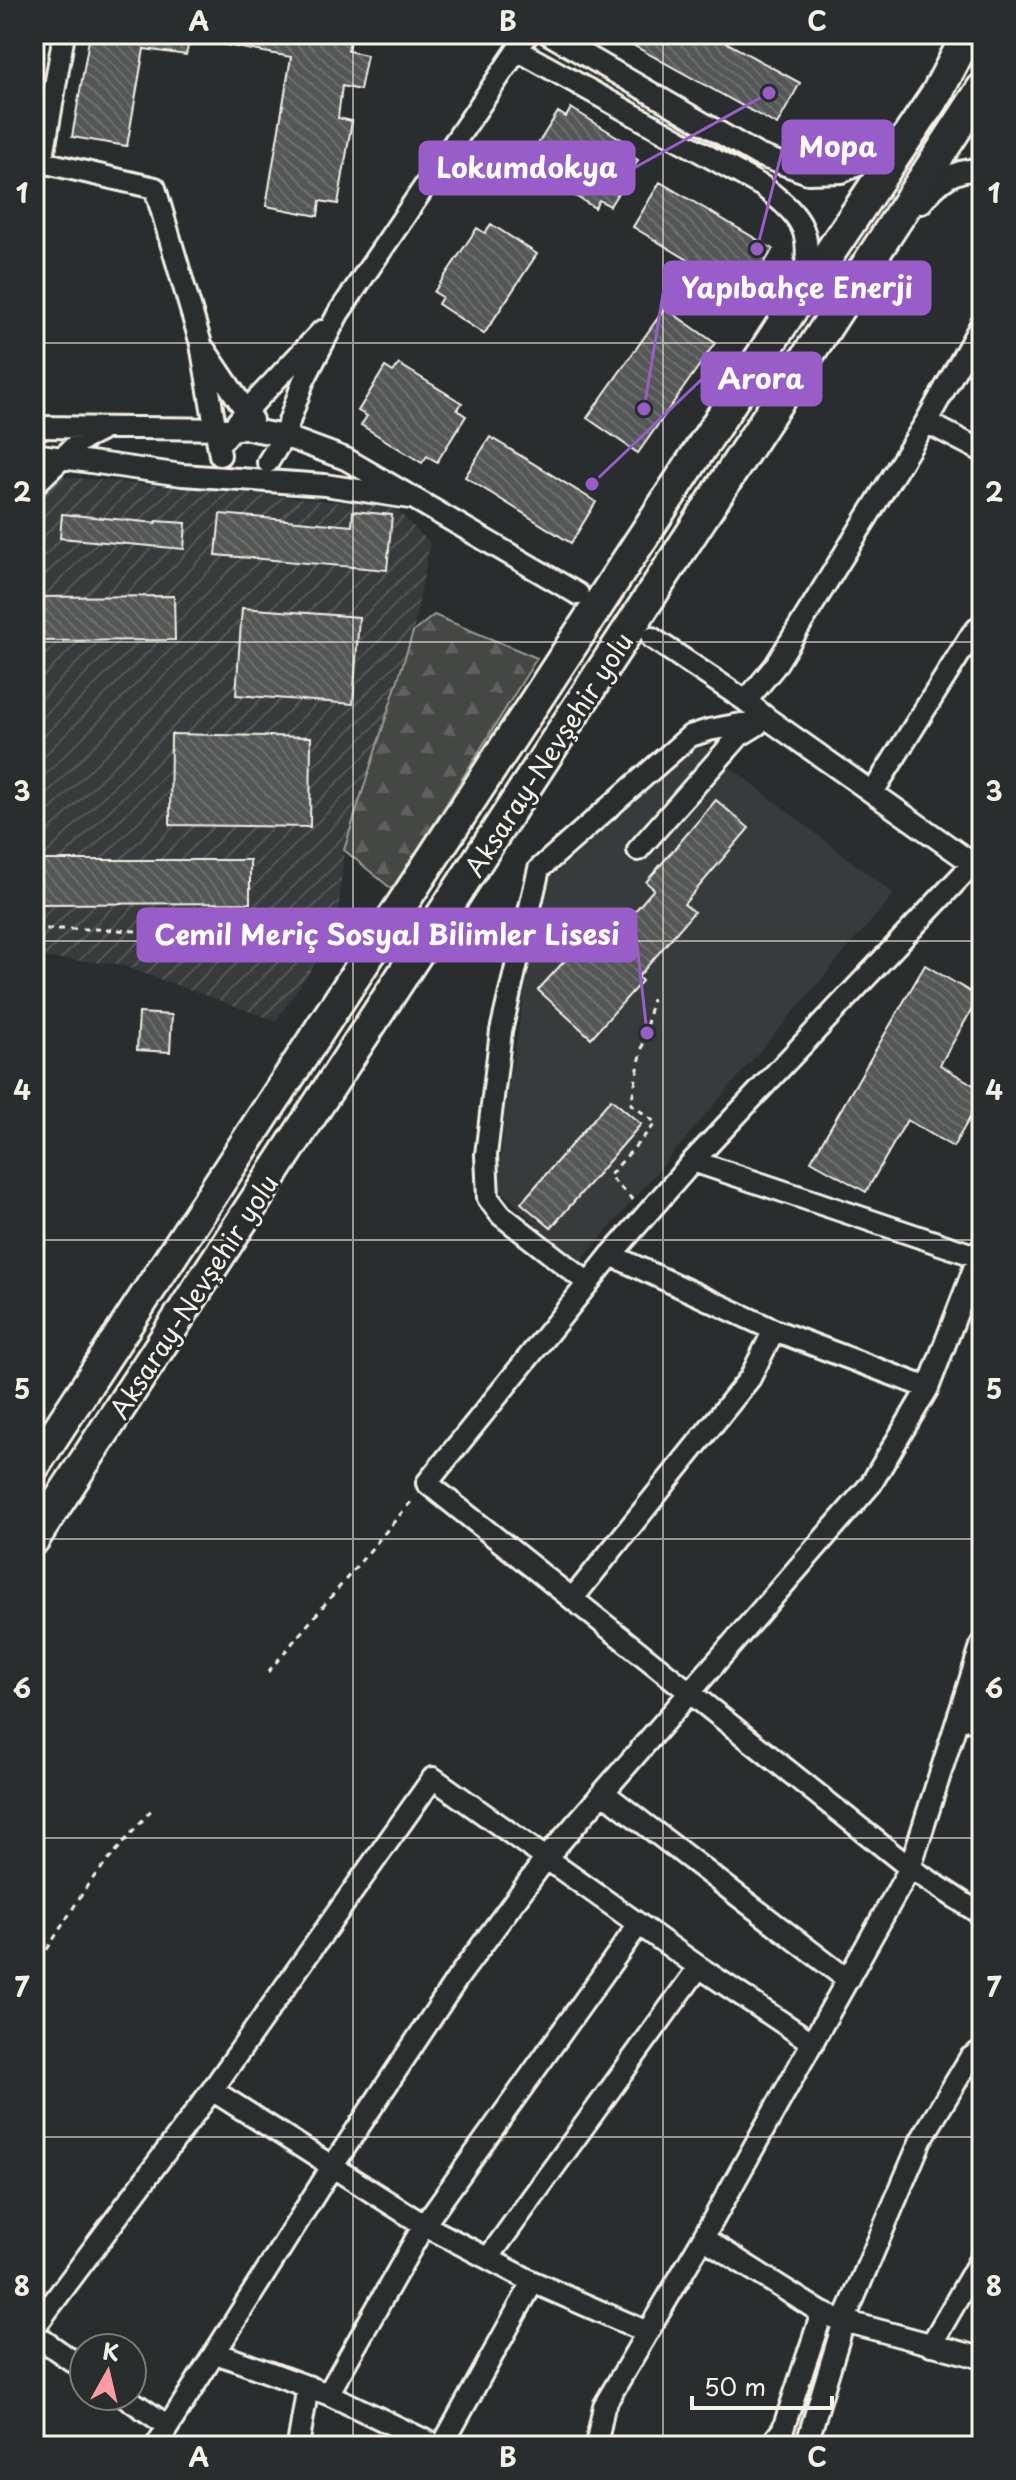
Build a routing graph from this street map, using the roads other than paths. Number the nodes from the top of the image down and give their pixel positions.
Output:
1 (64, 34) edge
2 (549, 34) edge
3 (968, 34) edge
4 (522, 42) edge
5 (982, 89) edge
6 (904, 143) junction
7 (982, 170) edge
8 (860, 277) junction
9 (802, 294) junction
10 (338, 314) junction
11 (982, 323) edge
12 (201, 344) junction
13 (926, 422) junction
14 (34, 427) edge
15 (104, 429) junction
16 (243, 433) junction
17 (982, 451) edge
18 (34, 454) edge
19 (61, 458) junction
20 (241, 479) junction
21 (34, 485) edge
22 (410, 498) junction
23 (578, 594) dead end
24 (982, 624) edge
25 (652, 638) dead end
26 (746, 701) junction
27 (768, 719) junction
28 (873, 792) junction
29 (638, 850) dead end
30 (979, 863) edge
31 (693, 1161) junction
32 (611, 1255) junction
33 (981, 1255) edge
34 (588, 1283) junction
35 (774, 1330) junction
36 (928, 1388) junction
37 (34, 1466) edge
38 (34, 1539) edge
39 (573, 1598) junction
40 (982, 1643) edge
41 (690, 1694) junction
42 (959, 1714) junction
43 (982, 1726) edge
44 (604, 1793) junction
45 (547, 1857) junction
46 (910, 1868) junction
47 (982, 1915) edge
48 (639, 1924) junction
49 (699, 1967) junction
50 (848, 1980) junction
51 (813, 2043) junction
52 (982, 2050) edge
53 (212, 2090) junction
54 (332, 2167) junction
55 (424, 2225) junction
56 (703, 2238) junction
57 (982, 2256) edge
58 (489, 2257) junction
59 (533, 2282) junction
60 (822, 2313) junction
61 (844, 2321) junction
62 (34, 2328) edge
63 (647, 2332) junction
64 (34, 2334) edge
65 (931, 2345) junction
66 (216, 2353) junction
67 (68, 2358) edge
68 (982, 2358) edge
69 (308, 2386) junction
70 (328, 2394) junction
71 (147, 2412) edge
72 (168, 2426) junction
73 (156, 2446) edge
74 (298, 2446) edge
75 (440, 2446) edge
76 (596, 2446) edge
77 (770, 2446) edge
78 (806, 2446) edge

1 - 12 street
2 - 6 street
3 - 6 highway, Aksaray-Nevşehir yolu
4 - 9 street
4 - 10 street
5 - 8 highway, Aksaray-Nevşehir yolu
6 - 9 highway, Aksaray-Nevşehir yolu
7 - 8 street
8 - 38 highway, Aksaray-Nevşehir yolu
9 - 37 highway, Aksaray-Nevşehir yolu
10 - 16 street
10 - 16 street
11 - 13 street
12 - 16 street
12 - 16 street
13 - 17 street
13 - 26 street
14 - 15 street
15 - 16 street
15 - 19 street
16 - 20 street
16 - 20 street
16 - 22 street
18 - 19 street
19 - 20 street
19 - 21 street
20 - 22 street
22 - 23 street
24 - 28 street
25 - 26 street
26 - 27 street
27 - 28 street
27 - 29 street
27 - 34 street
28 - 30 street
30 - 31 street
31 - 32 street
31 - 33 street
32 - 34 street
32 - 35 street
33 - 36 street
34 - 39 street
35 - 36 street
35 - 39 street
36 - 41 street
39 - 41 street
40 - 42 street
41 - 44 street
41 - 46 street
42 - 43 street
42 - 46 street
44 - 45 street
44 - 50 street
45 - 48 street
45 - 53 street
45 - 54 street
46 - 47 street
46 - 50 street
48 - 49 street
48 - 55 street
49 - 51 street
49 - 58 street
50 - 51 street
51 - 56 street
52 - 61 street
53 - 54 street
53 - 62 street
54 - 55 street
54 - 66 street
55 - 58 street
55 - 70 street
56 - 60 street
56 - 63 street
57 - 65 street
58 - 59 street
59 - 63 street
59 - 75 street
60 - 61 street
60 - 77 street
61 - 65 street
61 - 78 street
63 - 76 street
64 - 67 street
65 - 68 street
66 - 69 street
66 - 72 street
69 - 70 street
69 - 74 street
70 - 75 street
71 - 72 street
72 - 73 street

